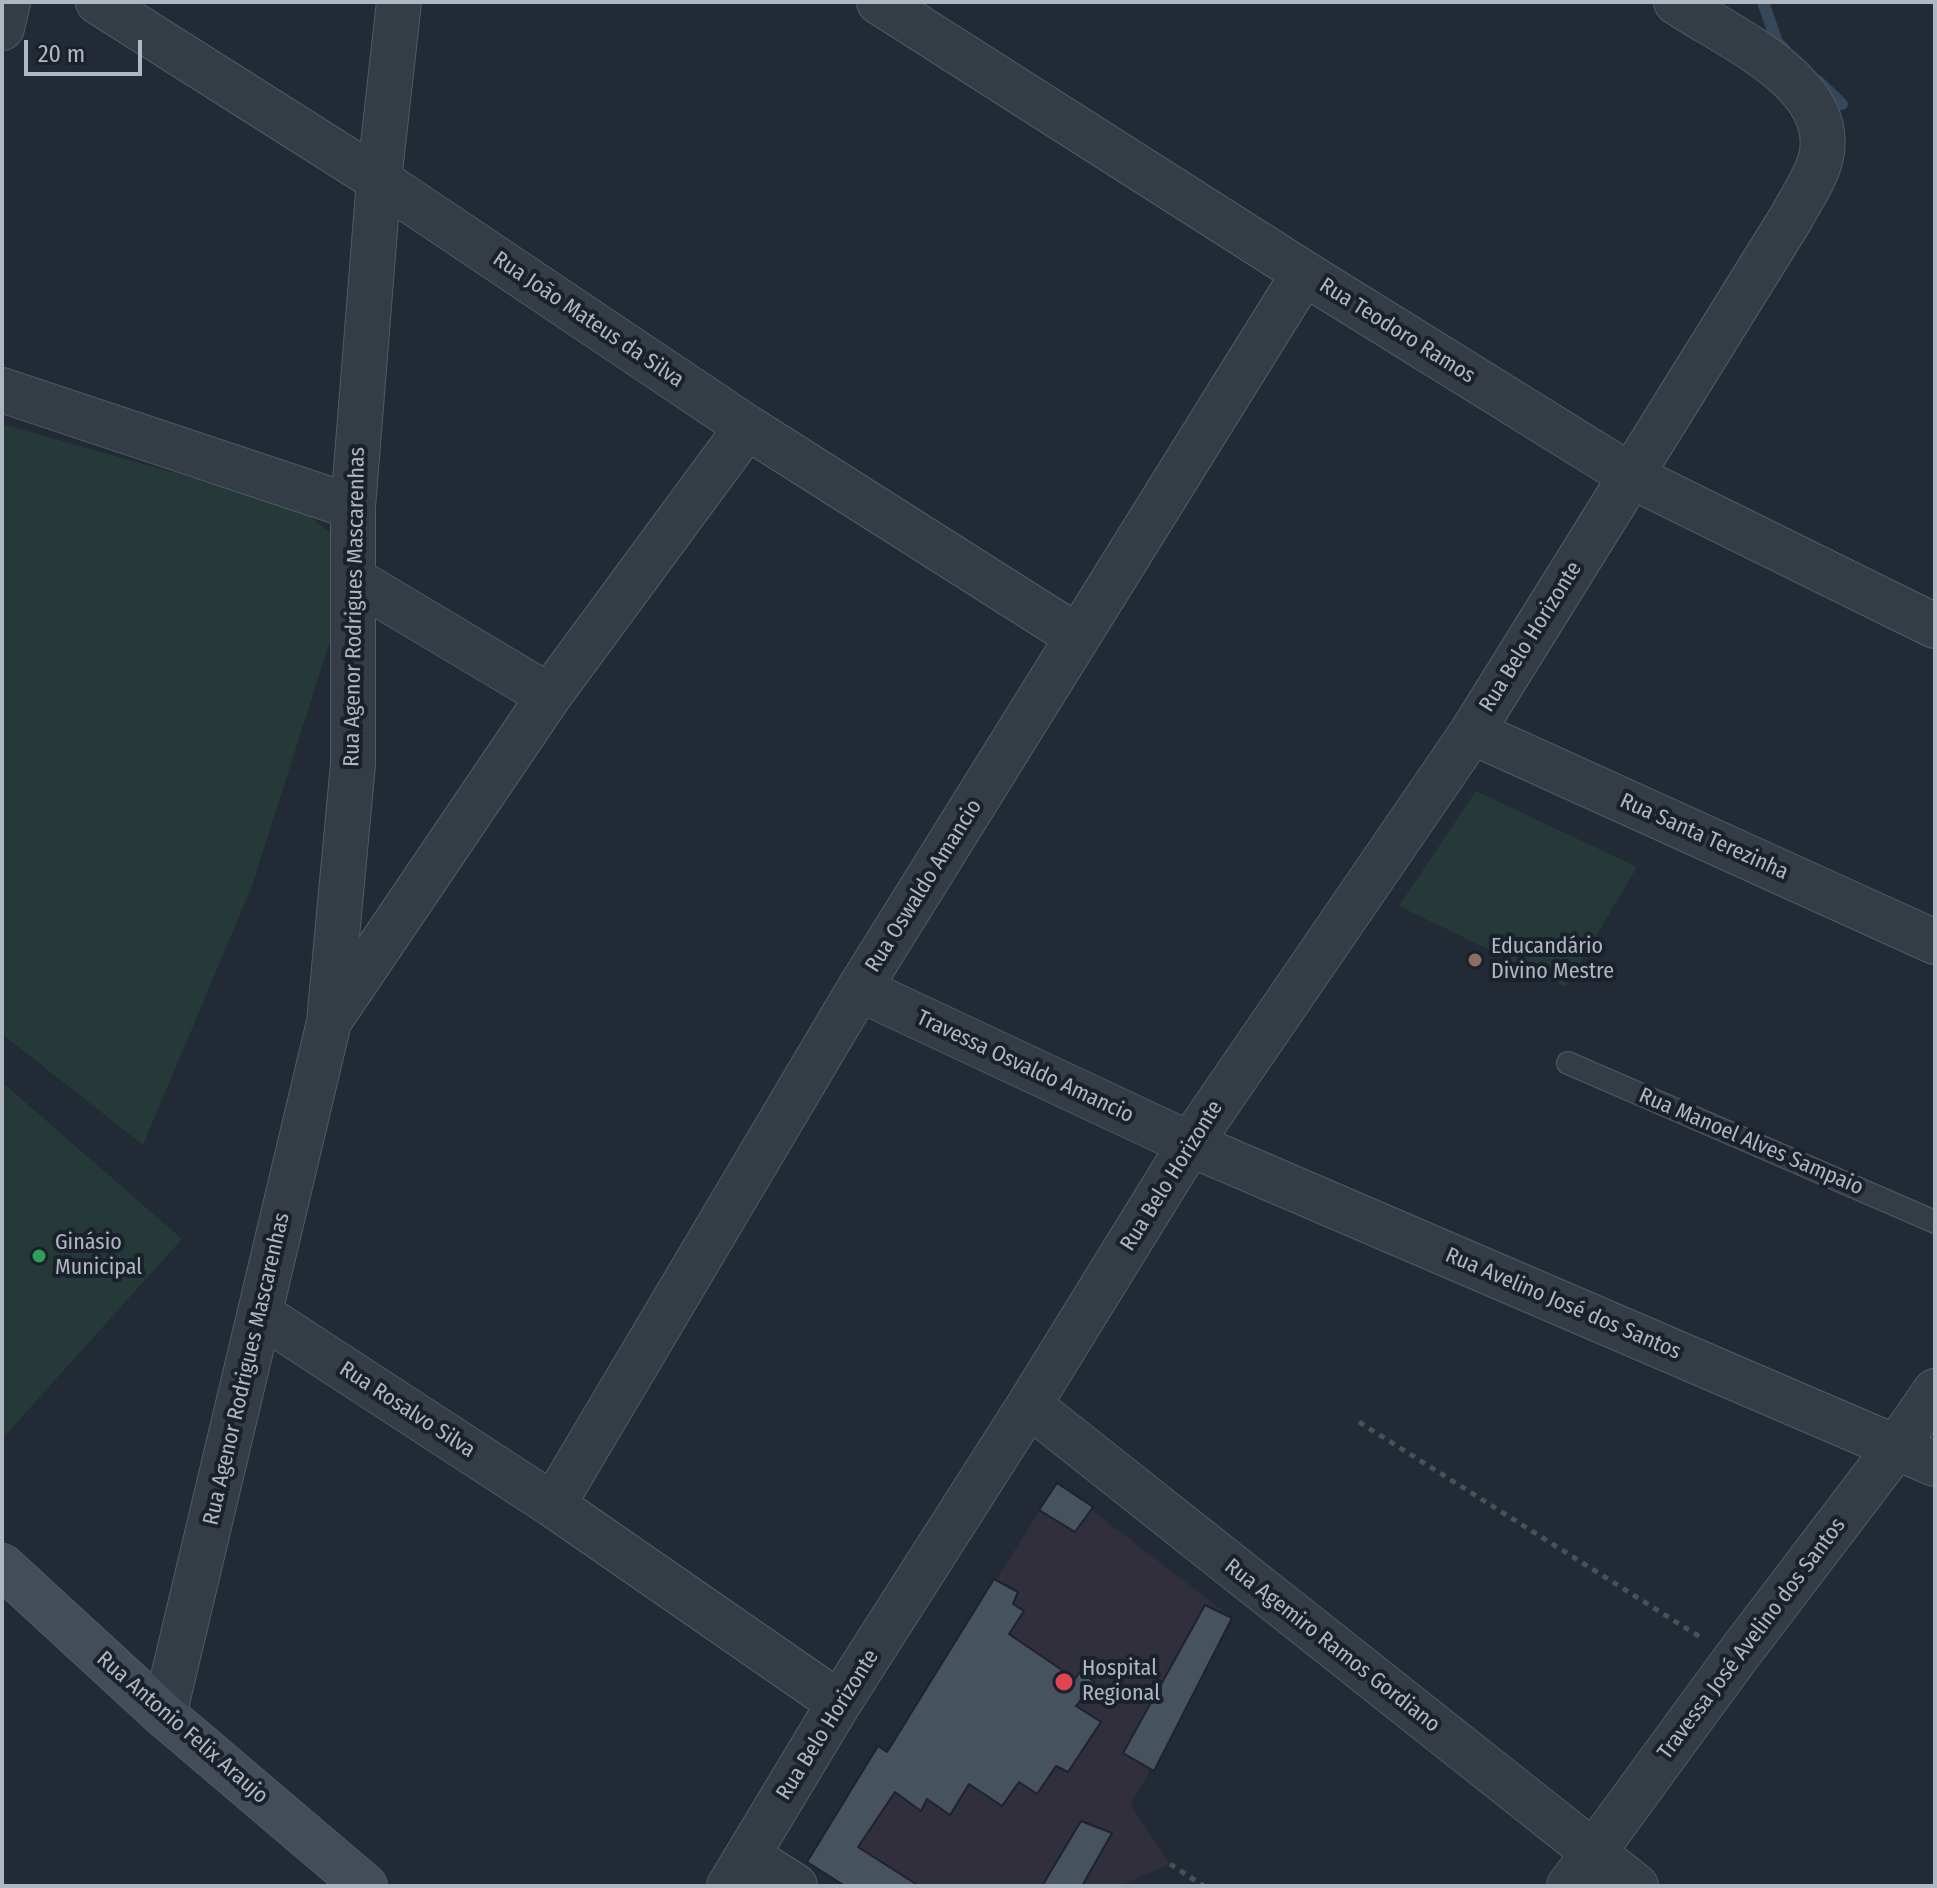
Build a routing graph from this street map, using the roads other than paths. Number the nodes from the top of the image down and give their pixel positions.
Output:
1 (8, 2) edge
2 (98, 2) edge
3 (399, 2) edge
4 (879, 2) edge
5 (1676, 2) edge
6 (2, 28) edge
7 (379, 180) junction
8 (1304, 273) junction
9 (2, 390) edge
10 (747, 427) junction
11 (1631, 476) junction
12 (353, 507) junction
13 (353, 579) junction
14 (1935, 626) edge
15 (1078, 637) junction
16 (549, 696) junction
17 (1472, 732) junction
18 (1935, 942) edge
19 (859, 989) junction
20 (329, 1022) junction
21 (1568, 1063) dead end
22 (1190, 1144) junction
23 (1935, 1222) edge
24 (260, 1314) junction
25 (1935, 1391) edge
26 (1029, 1405) junction
27 (1916, 1455) edge
28 (553, 1505) junction
29 (2, 1566) edge
30 (839, 1703) junction
31 (164, 1715) junction
32 (1582, 1870) edge
33 (739, 1871) edge
34 (365, 1886) edge
35 (795, 1886) edge
36 (1636, 1886) edge

1 - 6 street
2 - 7 street, Rua João Mateus da Silva
3 - 7 street, Rua Agenor Rodrigues Mascarenhas
4 - 8 street, Rua Teodoro Ramos
5 - 11 street, Rua Belo Horizonte
7 - 10 street, Rua João Mateus da Silva
7 - 12 street, Rua Agenor Rodrigues Mascarenhas
8 - 11 street, Rua Teodoro Ramos
8 - 15 street, Rua Oswaldo Amancio
9 - 12 street
10 - 15 street, Rua João Mateus da Silva
10 - 16 street, Rua Agenor Rodrigues Mascarenhas
11 - 14 street, Rua Teodoro Ramos
11 - 17 street, Rua Belo Horizonte
12 - 13 street, Rua Agenor Rodrigues Mascarenhas
13 - 16 street
13 - 20 street, Rua Agenor Rodrigues Mascarenhas
15 - 19 street, Rua Oswaldo Amancio
16 - 20 street, Rua Agenor Rodrigues Mascarenhas
17 - 18 street, Rua Santa Terezinha
17 - 22 street, Rua Belo Horizonte
19 - 22 street, Travessa Osvaldo Amancio
19 - 28 street, Rua Oswaldo Amancio
20 - 24 street, Rua Agenor Rodrigues Mascarenhas
21 - 23 lane, Rua Manoel Alves Sampaio
22 - 26 street, Rua Belo Horizonte
22 - 27 street, Rua Avelino José dos Santos
24 - 28 street, Rua Rosalvo Silva
24 - 31 street, Rua Agenor Rodrigues Mascarenhas
25 - 27 street, Travessa José Avelino dos Santos
26 - 30 street, Rua Belo Horizonte
26 - 32 street, Rua Agemiro Ramos Gordiano
27 - 32 street, Travessa José Avelino dos Santos
28 - 30 street, Rua Rosalvo Silva
29 - 31 main road, Rua Antonio Felix Araujo
30 - 33 street, Rua Belo Horizonte
31 - 34 main road, Rua Antonio Felix Araujo
32 - 36 street, Rua Agemiro Ramos Gordiano
33 - 35 street

